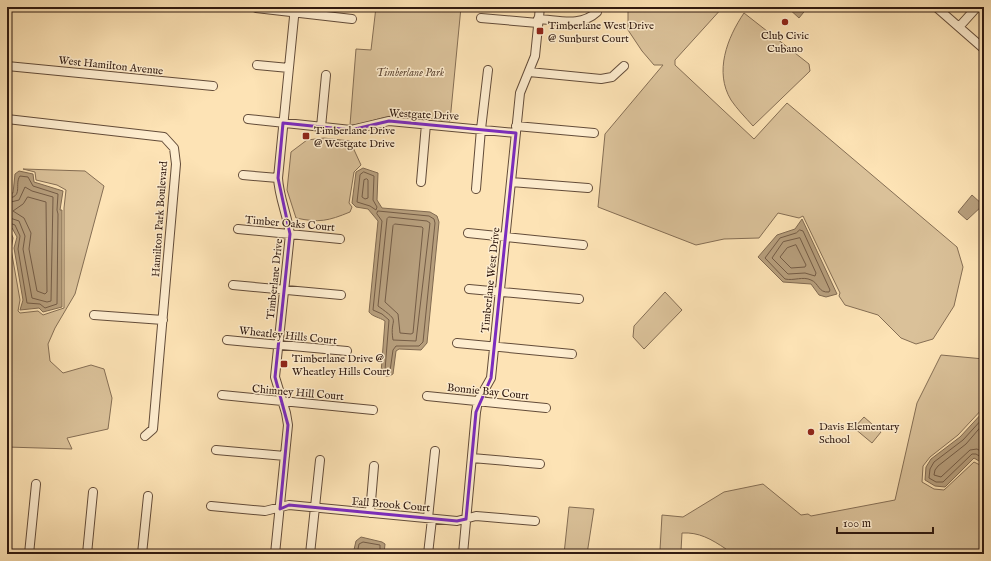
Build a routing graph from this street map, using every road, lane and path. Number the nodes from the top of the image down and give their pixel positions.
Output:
1 (540, 7) edge
2 (936, 7) edge
3 (977, 7) edge
4 (256, 8) dead end
5 (295, 10) edge
6 (597, 12) dead end
7 (481, 18) dead end
8 (352, 19) dead end
9 (538, 21) junction
10 (959, 27) junction
11 (984, 49) edge
12 (257, 65) dead end
13 (7, 66) edge
14 (624, 66) dead end
15 (289, 68) junction
16 (488, 70) dead end
17 (529, 72) junction
18 (326, 75) dead end
19 (213, 86) dead end
20 (7, 119) edge
21 (248, 120) dead end
22 (283, 124) junction
23 (426, 124) junction
24 (321, 127) junction
25 (481, 129) junction
26 (516, 129) junction
27 (594, 133) dead end
28 (243, 175) dead end
29 (278, 178) junction
30 (421, 182) dead end
31 (511, 182) junction
32 (476, 188) dead end
33 (588, 188) dead end
34 (238, 229) dead end
35 (468, 233) dead end
36 (290, 234) junction
37 (506, 237) junction
38 (340, 239) dead end
39 (583, 245) dead end
40 (233, 285) dead end
41 (284, 289) junction
42 (469, 289) dead end
43 (500, 292) junction
44 (341, 295) dead end
45 (579, 299) dead end
46 (94, 315) dead end
47 (163, 320) junction
48 (227, 340) dead end
49 (458, 343) dead end
50 (278, 344) junction
51 (495, 346) junction
52 (347, 352) dead end
53 (572, 354) dead end
54 (222, 395) dead end
55 (427, 396) dead end
56 (281, 401) junction
57 (478, 401) junction
58 (546, 408) dead end
59 (373, 410) dead end
60 (145, 436) dead end
61 (216, 450) dead end
62 (435, 451) dead end
63 (285, 456) junction
64 (472, 458) junction
65 (320, 460) dead end
66 (540, 464) dead end
67 (374, 466) dead end
68 (36, 484) dead end
69 (93, 492) dead end
70 (148, 496) dead end
71 (212, 506) dead end
72 (280, 508) junction
73 (314, 508) junction
74 (370, 513) junction
75 (430, 519) junction
76 (466, 519) junction
77 (536, 521) dead end
78 (29, 554) edge
79 (87, 554) edge
80 (142, 554) edge
81 (275, 554) edge
82 (310, 554) edge
83 (428, 554) edge
84 (463, 554) edge

1 - 9 street, Timberlane West Drive
2 - 10 street
3 - 10 street
4 - 5 street
5 - 8 street
5 - 15 street, Timberlane Drive
6 - 9 street
7 - 9 street
9 - 17 street, Timberlane West Drive
10 - 11 street
12 - 15 street
13 - 19 street, West Hamilton Avenue
14 - 17 street
15 - 22 street, Timberlane Drive
16 - 25 street
17 - 26 street, Timberlane West Drive
18 - 24 street
20 - 47 street, Hamilton Park Boulevard
21 - 22 street, Westgate Drive
22 - 24 street, Westgate Drive
22 - 29 street, Timberlane Drive
23 - 24 street, Westgate Drive
23 - 25 street, Westgate Drive
23 - 30 street
25 - 26 street, Westgate Drive
25 - 32 street
26 - 27 street, Westgate Drive
26 - 31 street, Timberlane West Drive
28 - 29 street
29 - 36 street, Timberlane Drive
31 - 33 street
31 - 37 street, Timberlane West Drive
34 - 36 street, Timber Oaks Court
35 - 37 street
36 - 38 street, Timber Oaks Court
36 - 41 street, Timberlane Drive
37 - 39 street
37 - 43 street, Timberlane West Drive
40 - 41 street
41 - 44 street
41 - 50 street, Timberlane Drive
42 - 43 street
43 - 45 street
43 - 51 street, Timberlane West Drive
46 - 47 street
47 - 60 street, Hamilton Park Boulevard
48 - 50 street, Wheatley Hills Court
49 - 51 street
50 - 52 street, Wheatley Hills Court
50 - 56 street, Timberlane Drive
51 - 53 street
51 - 57 street, Timberlane West Drive
54 - 56 street, Chimney Hill Court
55 - 57 street, Bonnie Bay Court
56 - 59 street, Chimney Hill Court
56 - 63 street, Timberlane Drive
57 - 58 street, Bonnie Bay Court
57 - 64 street, Timberlane West Drive
61 - 63 street
62 - 75 street
63 - 72 street, Timberlane Drive
64 - 66 street
64 - 76 street, Timberlane West Drive
65 - 73 street
67 - 74 street
68 - 78 street
69 - 79 street
70 - 80 street
71 - 72 street, Fall Brook Court
72 - 73 street, Fall Brook Court
72 - 81 street, Timberlane Drive
73 - 74 street, Fall Brook Court
73 - 82 street
74 - 75 street, Fall Brook Court
75 - 76 street, Fall Brook Court
75 - 83 street
76 - 77 street, Fall Brook Court
76 - 84 street, Timberlane West Drive

